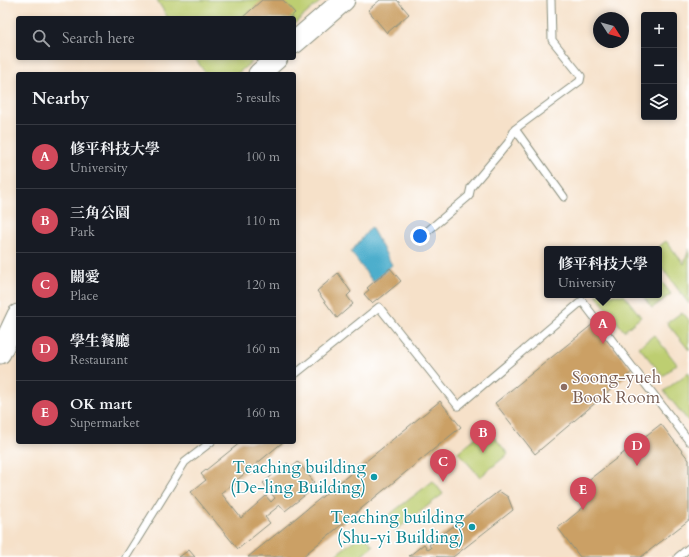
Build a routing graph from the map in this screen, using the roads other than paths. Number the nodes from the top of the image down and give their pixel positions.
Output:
1 (344, 0) edge
2 (551, 0) edge
3 (296, 41) edge
4 (275, 60) edge
5 (261, 72) edge
6 (515, 129) junction
7 (564, 197) dead end
8 (423, 235) dead end
9 (16, 319) edge
10 (0, 353) edge
11 (296, 373) edge
12 (689, 441) edge
13 (208, 444) edge
14 (689, 548) edge
15 (126, 557) edge
16 (678, 557) edge

1 - 3 main road
2 - 6 lane
4 - 5 main road
6 - 7 lane
6 - 8 lane
9 - 10 main road
11 - 12 lane
13 - 15 lane
14 - 16 lane

